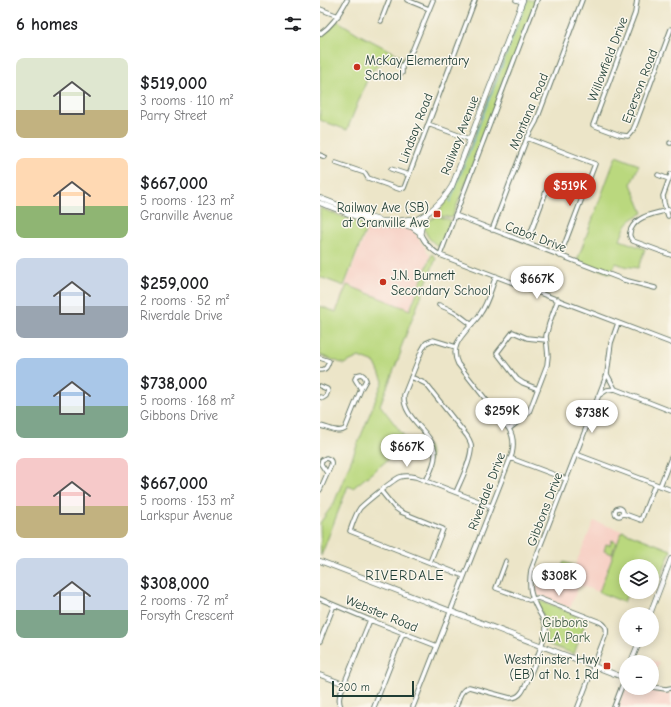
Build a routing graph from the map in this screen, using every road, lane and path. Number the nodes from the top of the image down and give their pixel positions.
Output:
1 (347, 0) edge
2 (389, 0) edge
3 (407, 0) edge
4 (433, 0) edge
5 (475, 0) edge
6 (516, 0) edge
7 (537, 0) edge
8 (582, 0) edge
9 (637, 0) edge
10 (523, 1) edge
11 (320, 8) edge
12 (429, 9) junction
13 (338, 16) junction
14 (381, 21) dead end
15 (671, 29) edge
16 (320, 34) edge
17 (402, 73) dead end
18 (428, 124) junction
19 (593, 125) joint
20 (527, 138) junction
21 (469, 139) junction
22 (320, 155) edge
23 (324, 157) dead end
24 (336, 163) dead end
25 (391, 169) dead end
26 (408, 174) junction
27 (671, 174) edge
28 (658, 175) dead end
29 (669, 179) junction
30 (548, 186) dead end
31 (320, 198) edge
32 (320, 203) edge
33 (671, 209) edge
34 (666, 210) junction
35 (427, 213) junction
36 (455, 216) junction
37 (668, 216) dead end
38 (414, 220) junction
39 (403, 225) junction
40 (492, 230) junction
41 (420, 234) junction
42 (527, 243) junction
43 (440, 255) junction
44 (671, 255) edge
45 (560, 256) junction
46 (496, 276) junction
47 (655, 288) dead end
48 (558, 300) junction
49 (439, 305) dead end
50 (618, 323) junction
51 (472, 325) junction
52 (546, 340) junction
53 (671, 343) edge
54 (456, 347) junction
55 (320, 358) edge
56 (320, 370) edge
57 (607, 374) junction
58 (411, 377) junction
59 (320, 386) edge
60 (360, 389) dead end
61 (538, 389) junction
62 (615, 389) junction
63 (598, 396) junction
64 (320, 397) edge
65 (671, 410) edge
66 (320, 426) edge
67 (510, 429) junction
68 (576, 454) junction
69 (510, 458) junction
70 (671, 458) edge
71 (327, 473) dead end
72 (566, 479) junction
73 (426, 481) junction
74 (655, 484) junction
75 (660, 486) junction
76 (320, 490) edge
77 (671, 490) edge
78 (381, 491) junction
79 (456, 492) junction
80 (491, 506) junction
81 (622, 513) dead end
82 (671, 559) edge
83 (320, 561) edge
84 (506, 561) dead end
85 (430, 562) junction
86 (464, 576) junction
87 (320, 599) edge
88 (533, 600) junction
89 (334, 605) junction
90 (653, 607) edge
91 (451, 611) junction
92 (370, 620) junction
93 (403, 633) junction
94 (320, 641) edge
95 (541, 645) junction
96 (437, 646) junction
97 (594, 666) junction
98 (320, 675) edge
99 (619, 675) edge
100 (344, 684) junction
101 (659, 688) edge
102 (671, 688) edge
103 (619, 694) edge
104 (341, 707) edge
105 (374, 707) edge
106 (413, 707) edge
107 (456, 707) edge
108 (578, 707) edge
109 (614, 707) edge

1 - 13 street
2 - 14 street
3 - 12 street
4 - 12 street
5 - 18 street, Lindsay Road
6 - 10 street
7 - 36 street
8 - 20 street, Montana Road
9 - 19 street, Willowfield Drive
10 - 21 main road, Railway Avenue
11 - 13 street
12 - 17 street
13 - 16 street
15 - 19 street, Eperson Road
18 - 21 street
18 - 26 street, Lindsay Road
20 - 40 street, Montana Road
20 - 45 street
21 - 35 main road, Railway Avenue
22 - 23 street
24 - 26 street, Lindsay Road
25 - 26 street, Lindsay Road
27 - 29 street
28 - 29 street
29 - 34 street
30 - 42 street
31 - 38 main road
32 - 39 main road
33 - 34 street
34 - 37 street
34 - 44 street
35 - 38 main road, Railway Avenue
35 - 41 main road
36 - 40 street, Cabot Drive
36 - 43 street
38 - 39 main road, Railway Avenue
38 - 41 street
39 - 41 main road
40 - 42 street, Cabot Drive
41 - 43 street
42 - 45 street, Cabot Drive
43 - 46 street
45 - 47 street, Cabot Drive
46 - 48 street
46 - 51 street
48 - 50 street
48 - 52 street
49 - 51 street
50 - 53 street
50 - 57 street, Gibbons Drive
51 - 54 street
52 - 61 street
52 - 61 street
54 - 58 street
54 - 67 street, Riverdale Drive
55 - 56 street
57 - 62 street
57 - 63 street, Gibbons Drive
58 - 73 street
58 - 79 street
59 - 64 street
60 - 66 street
61 - 67 street
62 - 63 street
62 - 65 street
63 - 68 street, Gibbons Drive
67 - 69 street, Riverdale Drive
68 - 72 street, Gibbons Drive
68 - 74 street
69 - 72 street
69 - 80 street, Riverdale Drive
70 - 75 street
71 - 76 street
72 - 88 street, Gibbons Drive
73 - 78 street
73 - 79 street
74 - 75 street
74 - 81 street
75 - 77 street
78 - 85 street
78 - 85 street
79 - 80 street
80 - 86 street, Riverdale Drive
82 - 90 main road
83 - 91 main road
84 - 88 street
85 - 86 street
86 - 91 street, Riverdale Drive
87 - 89 street, Webster Road
88 - 95 street, Gibbons Drive
88 - 97 street
89 - 92 street, Webster Road
89 - 94 street
91 - 95 main road
91 - 96 street, Riverdale Drive
92 - 93 street, Webster Road
92 - 100 street
93 - 96 street, Webster Road
93 - 105 street
95 - 97 main road
95 - 107 street, Gibbons Drive
96 - 106 street, Riverdale Drive
97 - 99 main road
97 - 108 street
98 - 100 street
100 - 104 street
101 - 102 street
103 - 109 street

